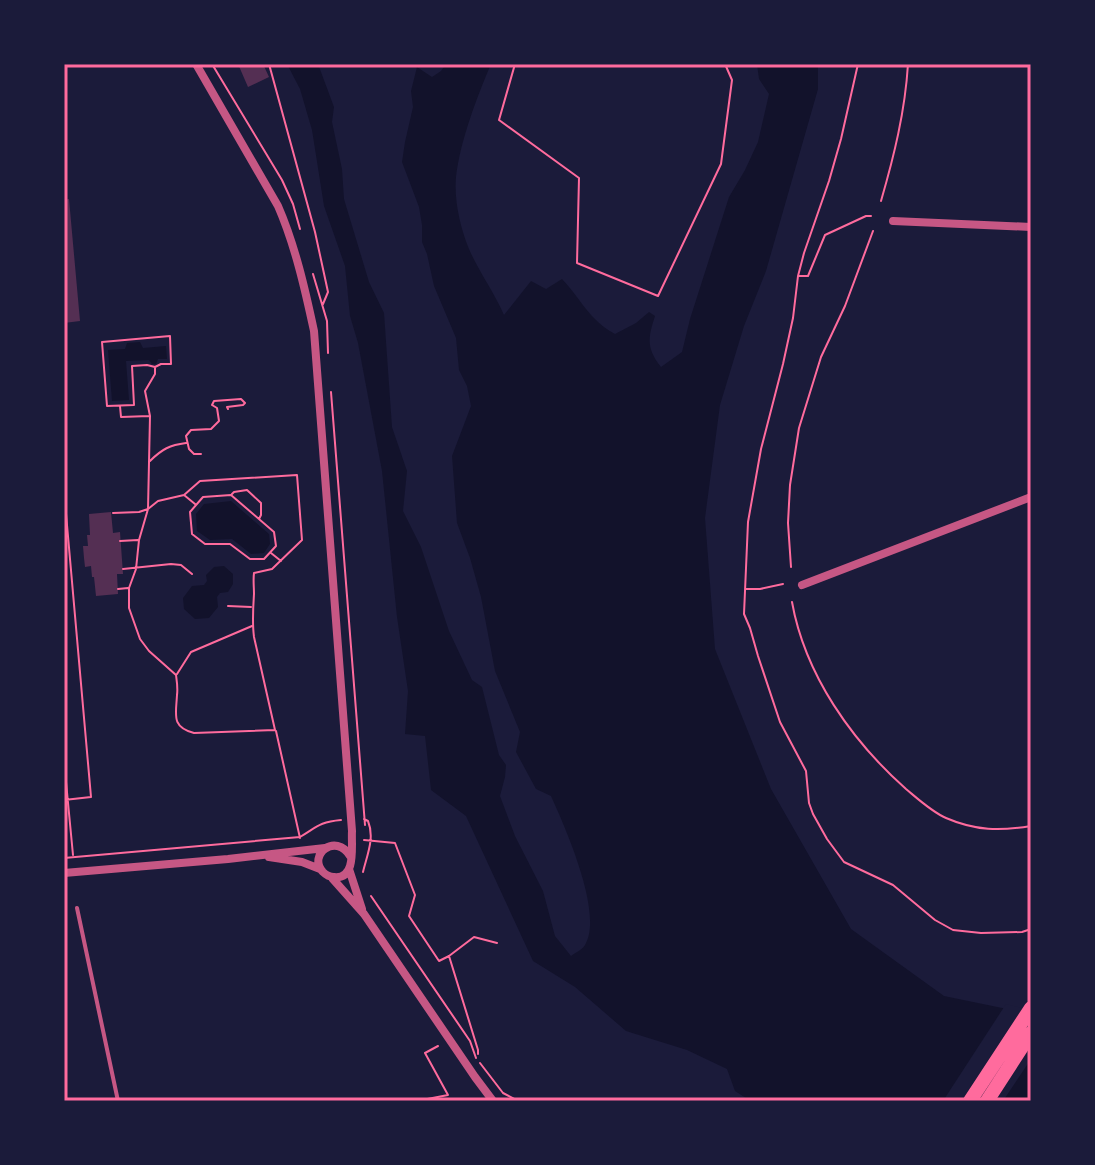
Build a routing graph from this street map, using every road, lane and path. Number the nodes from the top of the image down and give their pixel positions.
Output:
1 (196, 64) edge
2 (269, 64) edge
3 (515, 64) edge
4 (725, 64) edge
5 (858, 64) edge
6 (908, 64) edge
7 (881, 201) dead end
8 (871, 216) dead end
9 (893, 221) dead end
10 (1031, 227) edge
11 (873, 231) dead end
12 (798, 276) junction
13 (323, 305) dead end
14 (155, 367) junction
15 (120, 405) junction
16 (230, 408) dead end
17 (150, 416) junction
18 (187, 443) junction
19 (201, 454) dead end
20 (149, 461) junction
21 (64, 491) edge
22 (184, 495) junction
23 (231, 495) junction
24 (1031, 497) edge
25 (196, 505) junction
26 (148, 509) junction
27 (113, 513) dead end
28 (259, 519) junction
29 (139, 540) junction
30 (120, 541) dead end
31 (270, 552) junction
32 (281, 561) junction
33 (791, 567) dead end
34 (123, 569) dead end
35 (136, 569) junction
36 (192, 574) dead end
37 (783, 584) dead end
38 (802, 585) dead end
39 (129, 588) junction
40 (118, 589) dead end
41 (745, 589) junction
42 (792, 602) dead end
43 (228, 606) dead end
44 (252, 607) junction
45 (252, 626) junction
46 (176, 675) junction
47 (275, 730) junction
48 (64, 761) edge
49 (66, 799) edge
50 (351, 820) junction
51 (64, 825) edge
52 (71, 825) junction
53 (1031, 826) edge
54 (300, 837) junction
55 (364, 840) dead end
56 (371, 841) junction
57 (325, 848) junction
58 (302, 850) junction
59 (260, 856) junction
60 (350, 856) junction
61 (64, 858) edge
62 (73, 858) junction
63 (320, 869) junction
64 (349, 869) junction
65 (64, 873) edge
66 (362, 877) dead end
67 (332, 878) junction
68 (372, 899) dead end
69 (77, 908) dead end
70 (364, 914) junction
71 (1031, 929) edge
72 (497, 943) dead end
73 (449, 956) junction
74 (1031, 1008) edge
75 (1031, 1033) edge
76 (438, 1046) dead end
77 (478, 1054) dead end
78 (118, 1101) edge
79 (417, 1101) edge
80 (493, 1101) edge
81 (518, 1101) edge
82 (970, 1101) edge
83 (987, 1101) edge

1 - 50 street
2 - 13 path
3 - 4 path
5 - 12 path
6 - 7 path
8 - 12 path
9 - 10 street
11 - 33 path
12 - 41 path
14 - 15 path
14 - 15 path
14 - 17 path
15 - 17 path
16 - 18 path
17 - 20 path
18 - 19 path
18 - 20 path
20 - 26 path
21 - 49 path
22 - 25 path
22 - 26 path
22 - 32 path
23 - 25 path
23 - 28 path
23 - 28 path
24 - 38 street
25 - 31 path
26 - 27 path
26 - 29 path
28 - 31 path
29 - 30 path
29 - 35 path
31 - 32 path
32 - 44 path
34 - 35 path
35 - 36 path
35 - 39 path
37 - 41 path
39 - 40 path
39 - 46 path
41 - 71 path
42 - 53 path
43 - 44 path
44 - 45 path
45 - 46 path
45 - 47 path
46 - 47 path
47 - 54 path
48 - 49 path
49 - 52 path
50 - 54 path
50 - 56 path
50 - 60 street
51 - 52 path
52 - 62 path
54 - 58 path
54 - 62 path
55 - 56 path
56 - 66 path
56 - 73 path
57 - 58 street
57 - 60 street
57 - 63 street
58 - 59 street
59 - 63 street
59 - 65 street
60 - 64 street
61 - 62 path
63 - 67 street
64 - 67 street
64 - 70 street
67 - 70 street
68 - 81 path
69 - 78 lane
70 - 80 street
72 - 73 path
73 - 77 path
74 - 82 main road
75 - 83 main road
76 - 79 path

